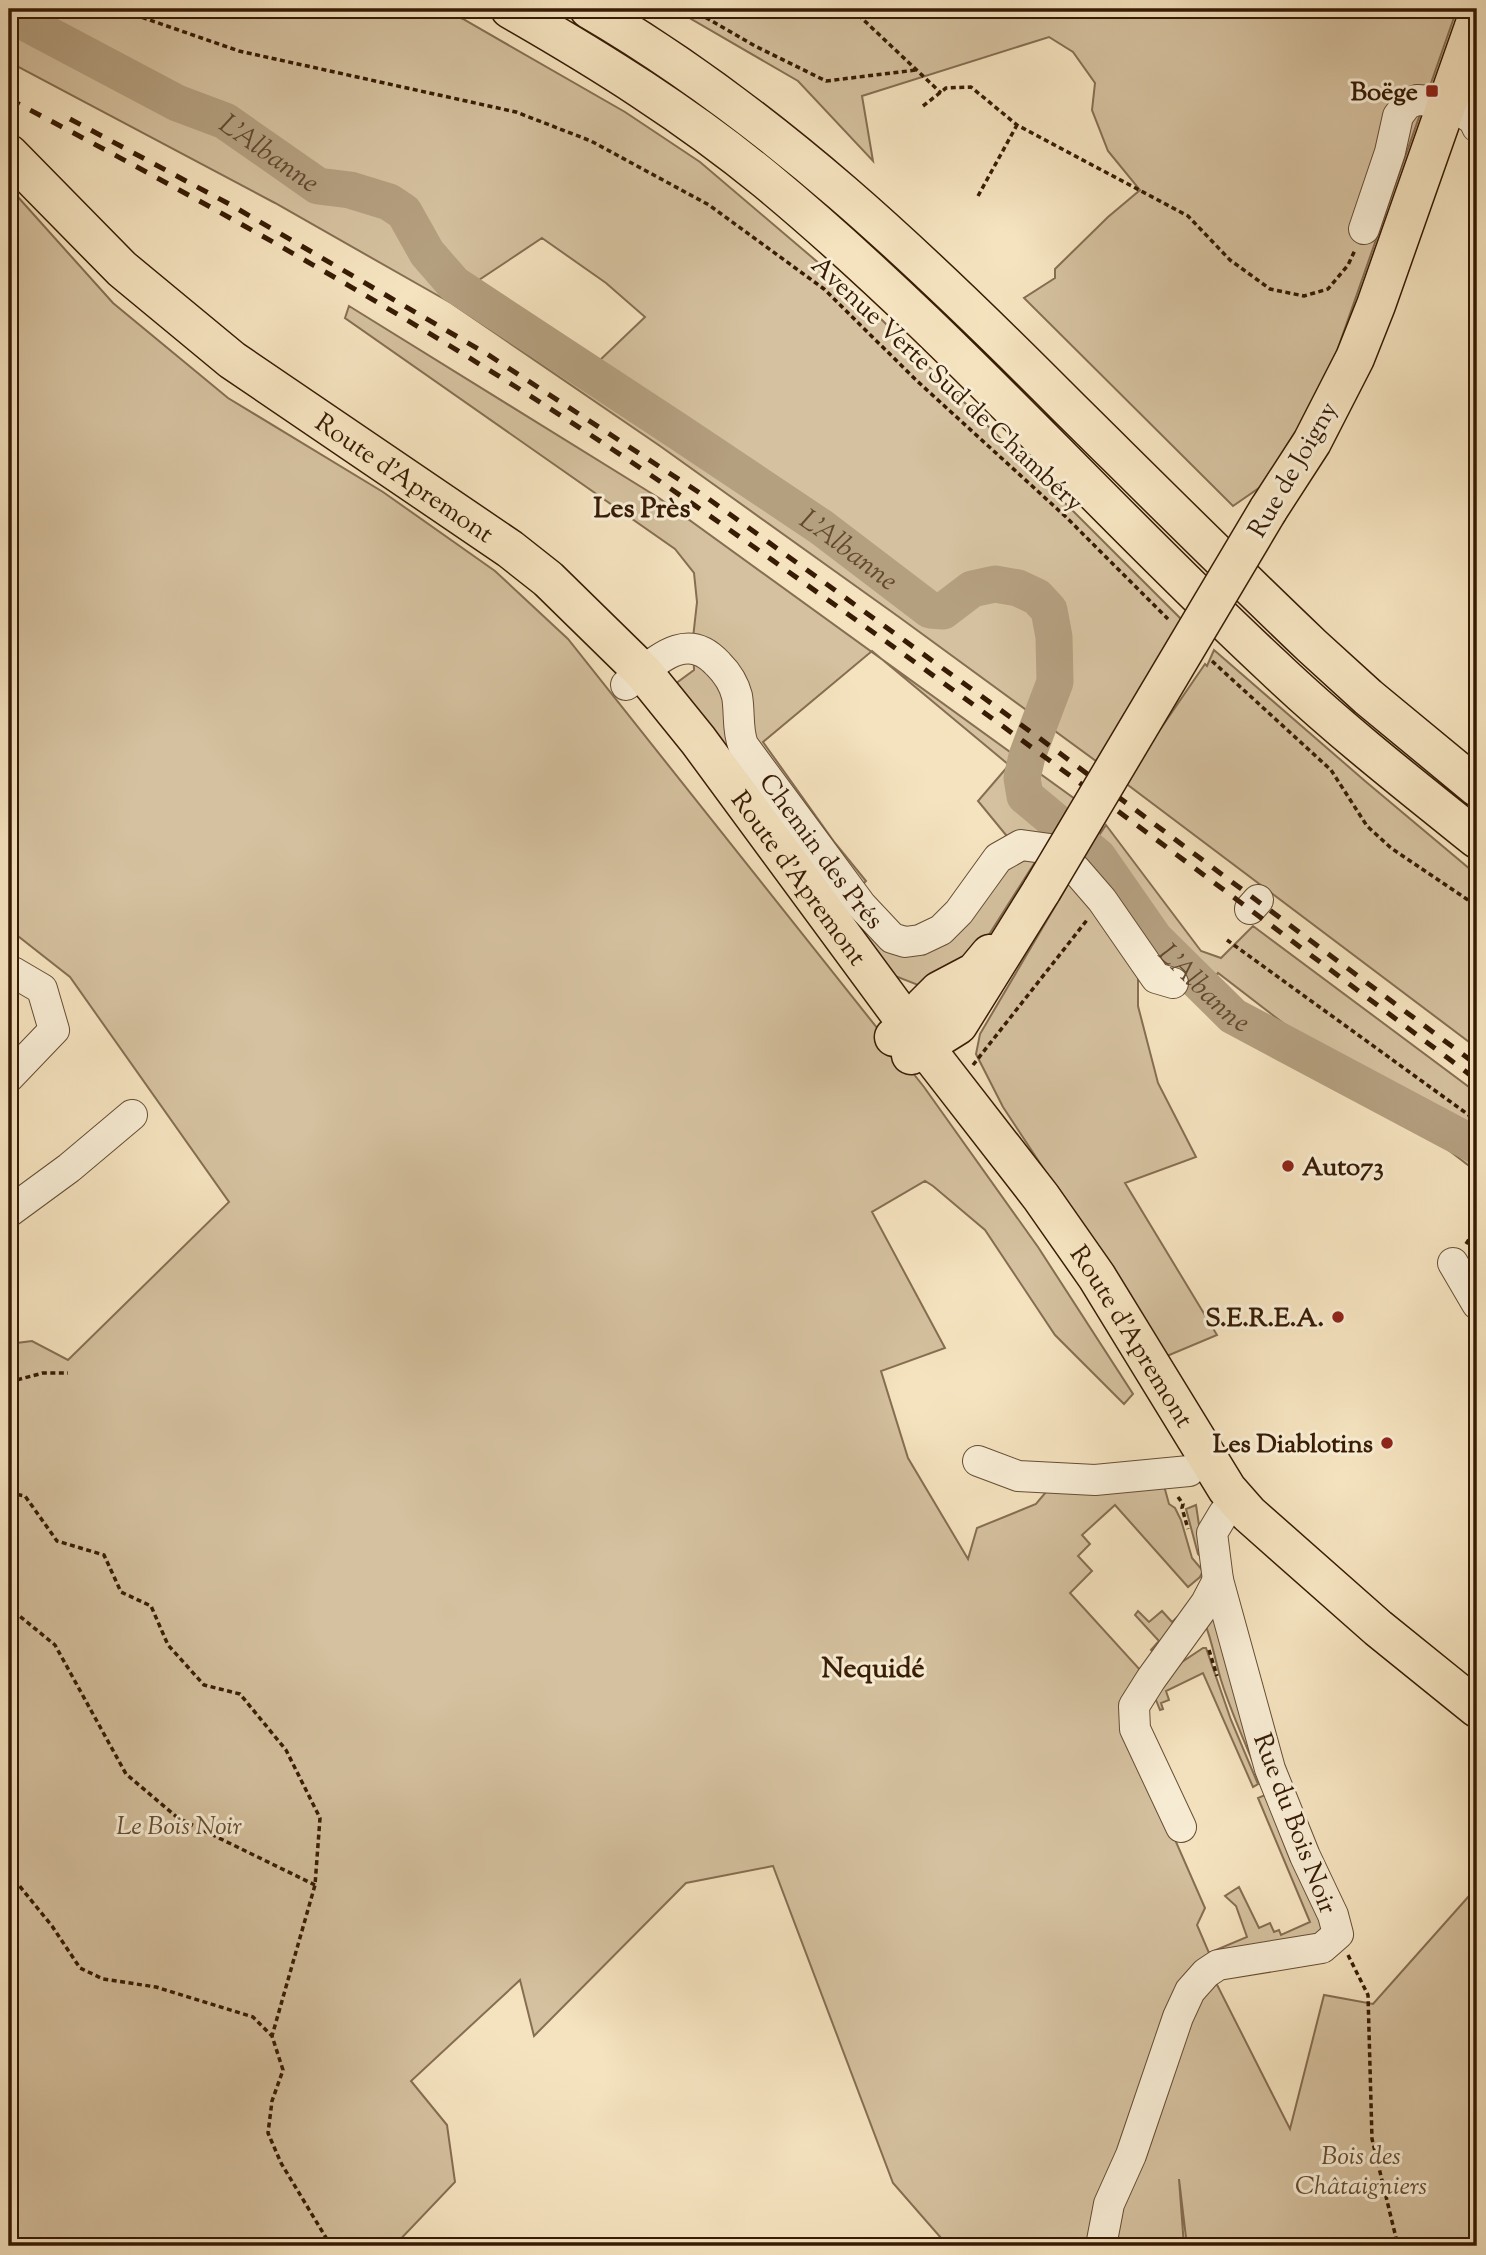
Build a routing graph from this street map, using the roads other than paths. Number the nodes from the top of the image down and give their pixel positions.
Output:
1 (510, 9) edge
2 (589, 9) edge
3 (1477, 18) edge
4 (1447, 102) junction
5 (1477, 127) edge
6 (9, 154) edge
7 (9, 173) edge
8 (1364, 229) road end
9 (250, 385) junction
10 (635, 678) junction
11 (1477, 787) edge
12 (1477, 839) edge
13 (1042, 890) junction
14 (855, 952) junction
15 (9, 973) edge
16 (1173, 983) dead end
17 (939, 991) junction
18 (958, 1025) junction
19 (907, 1043) junction
20 (9, 1077) edge
21 (132, 1115) dead end
22 (1041, 1197) junction
23 (9, 1212) edge
24 (1453, 1263) dead end
25 (1477, 1304) edge
26 (978, 1461) dead end
27 (1189, 1471) junction
28 (1231, 1507) junction
29 (1218, 1580) junction
30 (1477, 1708) edge
31 (1181, 1827) dead end
32 (1101, 2246) edge

1 - 12 main road
2 - 11 main road
3 - 4 main road, Rue de Joigny
4 - 5 street
4 - 8 street
4 - 13 main road, Rue de Joigny, bridge
6 - 9 main road, Route d'Apremont
7 - 9 main road, Route d'Apremont
9 - 10 main road, Route d'Apremont
10 - 14 main road, Route d'Apremont
10 - 16 street, Chemin des Prés
10 - 19 main road, Route d'Apremont
13 - 17 main road, Rue de Joigny
13 - 18 main road, Rue de Joigny
14 - 17 main road
14 - 19 main road, Route d'Apremont
15 - 20 street
17 - 19 main road, Rue de Joigny
18 - 19 main road
18 - 22 main road
19 - 22 main road, Route d'Apremont
19 - 27 main road, Route d'Apremont
21 - 23 street
22 - 28 main road, Route d'Apremont
24 - 25 street
26 - 27 street
27 - 28 main road, Route d'Apremont
28 - 29 street, Rue du Bois Noir
28 - 30 main road, Route d'Apremont
29 - 31 street
29 - 32 street, Rue du Bois Noir

